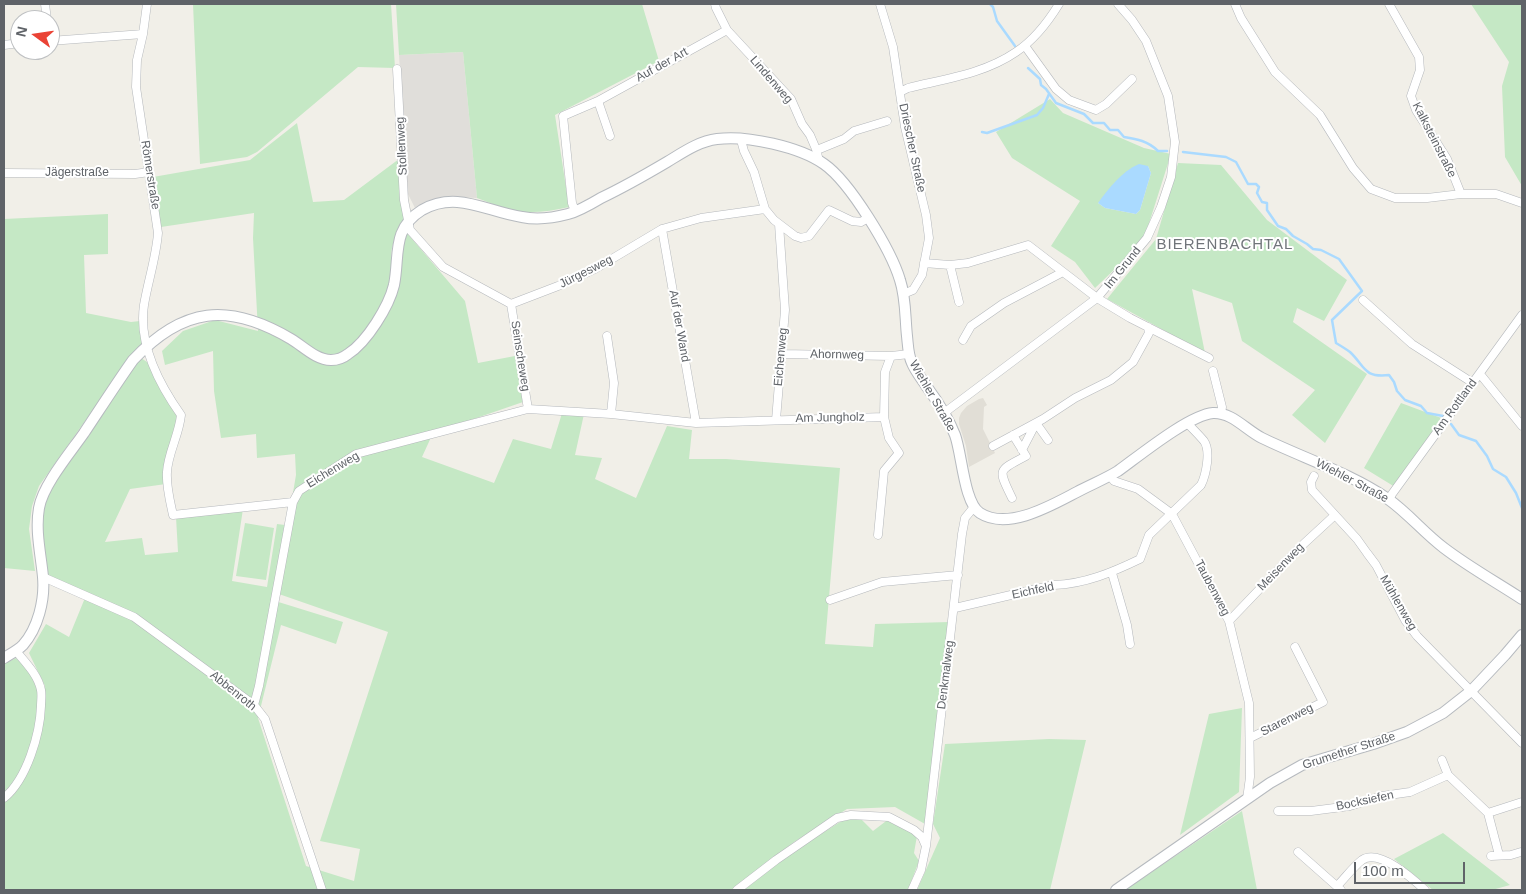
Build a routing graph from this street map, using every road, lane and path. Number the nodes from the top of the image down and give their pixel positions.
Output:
1 (148, 4) edge
2 (715, 4) edge
3 (880, 4) edge
4 (1059, 4) edge
5 (1118, 4) edge
6 (1235, 4) edge
7 (1388, 4) edge
8 (727, 30) junction
9 (143, 34) junction
10 (60, 40) edge
11 (1025, 46) junction
12 (397, 69) dead end
13 (1132, 79) dead end
14 (900, 92) junction
15 (598, 101) junction
16 (887, 121) dead end
17 (610, 136) dead end
18 (741, 140) junction
19 (818, 155) junction
20 (149, 172) junction
21 (4, 173) edge
22 (1460, 194) junction
23 (1522, 203) edge
24 (765, 208) junction
25 (575, 211) junction
26 (868, 218) junction
27 (408, 222) junction
28 (778, 224) junction
29 (662, 230) junction
30 (924, 263) junction
31 (950, 265) junction
32 (1063, 272) junction
33 (903, 294) junction
34 (1097, 298) junction
35 (1364, 300) dead end
36 (959, 302) dead end
37 (511, 304) junction
38 (1522, 315) edge
39 (1148, 327) junction
40 (608, 336) dead end
41 (963, 340) dead end
42 (146, 346) junction
43 (782, 354) junction
44 (909, 354) junction
45 (891, 356) junction
46 (1209, 358) dead end
47 (1213, 372) dead end
48 (1480, 374) junction
49 (1473, 383) junction
50 (528, 408) junction
51 (944, 413) junction
52 (611, 414) junction
53 (1221, 414) junction
54 (884, 417) junction
55 (776, 420) junction
56 (696, 423) junction
57 (1036, 423) junction
58 (1187, 423) junction
59 (1522, 426) edge
60 (1013, 435) junction
61 (1048, 440) dead end
62 (993, 446) dead end
63 (1022, 450) junction
64 (1110, 476) junction
65 (1314, 476) dead end
66 (1012, 498) dead end
67 (1389, 500) junction
68 (293, 502) junction
69 (974, 507) junction
70 (1172, 514) junction
71 (1335, 515) junction
72 (878, 535) dead end
73 (1112, 573) junction
74 (958, 575) junction
75 (43, 577) junction
76 (1522, 599) edge
77 (830, 600) dead end
78 (954, 608) junction
79 (1229, 621) junction
80 (1522, 635) edge
81 (1130, 644) dead end
82 (1295, 647) dead end
83 (16, 651) junction
84 (4, 658) edge
85 (1470, 691) junction
86 (254, 705) junction
87 (1250, 738) junction
88 (1522, 743) edge
89 (1442, 760) dead end
90 (1448, 775) junction
91 (4, 798) edge
92 (1247, 799) junction
93 (1522, 802) edge
94 (1278, 811) dead end
95 (1488, 813) junction
96 (926, 846) junction
97 (1298, 852) dead end
98 (1521, 852) dead end
99 (1339, 888) edge
100 (322, 890) edge
101 (737, 890) edge
102 (912, 890) edge
103 (1116, 890) edge
104 (1426, 890) edge

1 - 9 street, Römerstraße
2 - 8 street, Lindenweg
3 - 14 street
4 - 11 street, Driescher Straße
5 - 34 street, Im Grund
6 - 22 street
7 - 22 street, Kalksteinstraße
8 - 15 street, Auf der Art
8 - 19 street, Lindenweg
9 - 10 street
9 - 20 street, Römerstraße
11 - 13 street
11 - 14 street, Driescher Straße
12 - 27 street, Stollenweg
14 - 30 street, Driescher Straße
15 - 17 street
15 - 25 street, Auf der Art
16 - 19 street
18 - 19 main road, Wiehler Straße
18 - 24 street
18 - 25 main road, Wiehler Straße
19 - 26 main road, Wiehler Straße
20 - 21 street, Jägerstraße
20 - 42 street, Römerstraße
22 - 23 street
24 - 28 street
24 - 29 street, Jürgesweg
25 - 27 main road, Wiehler Straße
26 - 28 street
26 - 33 main road, Wiehler Straße
27 - 37 street
27 - 42 main road
28 - 43 street, Eichenweg
29 - 37 street, Jürgesweg
29 - 56 street, Auf der Wand
30 - 31 street
30 - 33 street, Driescher Straße
31 - 32 street
31 - 36 street
32 - 34 street
32 - 41 street
33 - 44 main road, Wiehler Straße
34 - 39 street
34 - 51 street, Im Grund
35 - 49 street
37 - 50 street, Seinscheweg
38 - 48 street, Am Rottland
39 - 46 street
39 - 57 street
40 - 52 street
42 - 68 street, Römerstraße
42 - 75 main road
43 - 45 street, Ahornweg
43 - 55 street, Eichenweg
44 - 45 street
44 - 51 main road, Wiehler Straße
45 - 54 street
47 - 53 street
48 - 49 street, Am Rottland
48 - 59 street
49 - 67 street, Am Rottland
50 - 52 street, Eichenweg
50 - 68 street, Eichenweg
51 - 69 main road, Wiehler Straße
52 - 56 street, Eichenweg
53 - 58 main road
53 - 67 main road, Wiehler Straße
54 - 55 street, Am Jungholz
54 - 72 street
55 - 56 street, Eichenweg
57 - 60 street
57 - 61 street
57 - 63 street
58 - 64 main road
58 - 70 street, Eichfeld
60 - 62 street
60 - 63 street
63 - 66 street
64 - 69 main road
64 - 70 street, Taubenweg
65 - 71 street, Mühlenweg
67 - 76 main road, Wiehler Straße
68 - 86 street
69 - 74 street, Denkmalweg
70 - 73 street, Eichfeld
70 - 79 street, Taubenweg
71 - 79 street, Meisenweg
71 - 85 street, Mühlenweg
73 - 78 street, Eichfeld
73 - 81 street
74 - 77 street
74 - 78 street, Denkmalweg
75 - 83 main road
75 - 86 street, Abbenroth
78 - 96 street, Denkmalweg
79 - 87 street, Taubenweg
80 - 85 main road, Grumether Straße
82 - 87 street, Starenweg
83 - 84 main road
83 - 91 street
85 - 88 street, Mühlenweg
85 - 92 main road, Grumether Straße
86 - 100 street, Abbenroth
87 - 92 street, Taubenweg
89 - 90 street
90 - 94 street, Bocksiefen
90 - 95 street
92 - 103 main road, Grumether Straße
93 - 95 street
95 - 98 street
96 - 101 street
96 - 102 street, Denkmalweg
97 - 99 street
99 - 104 street

